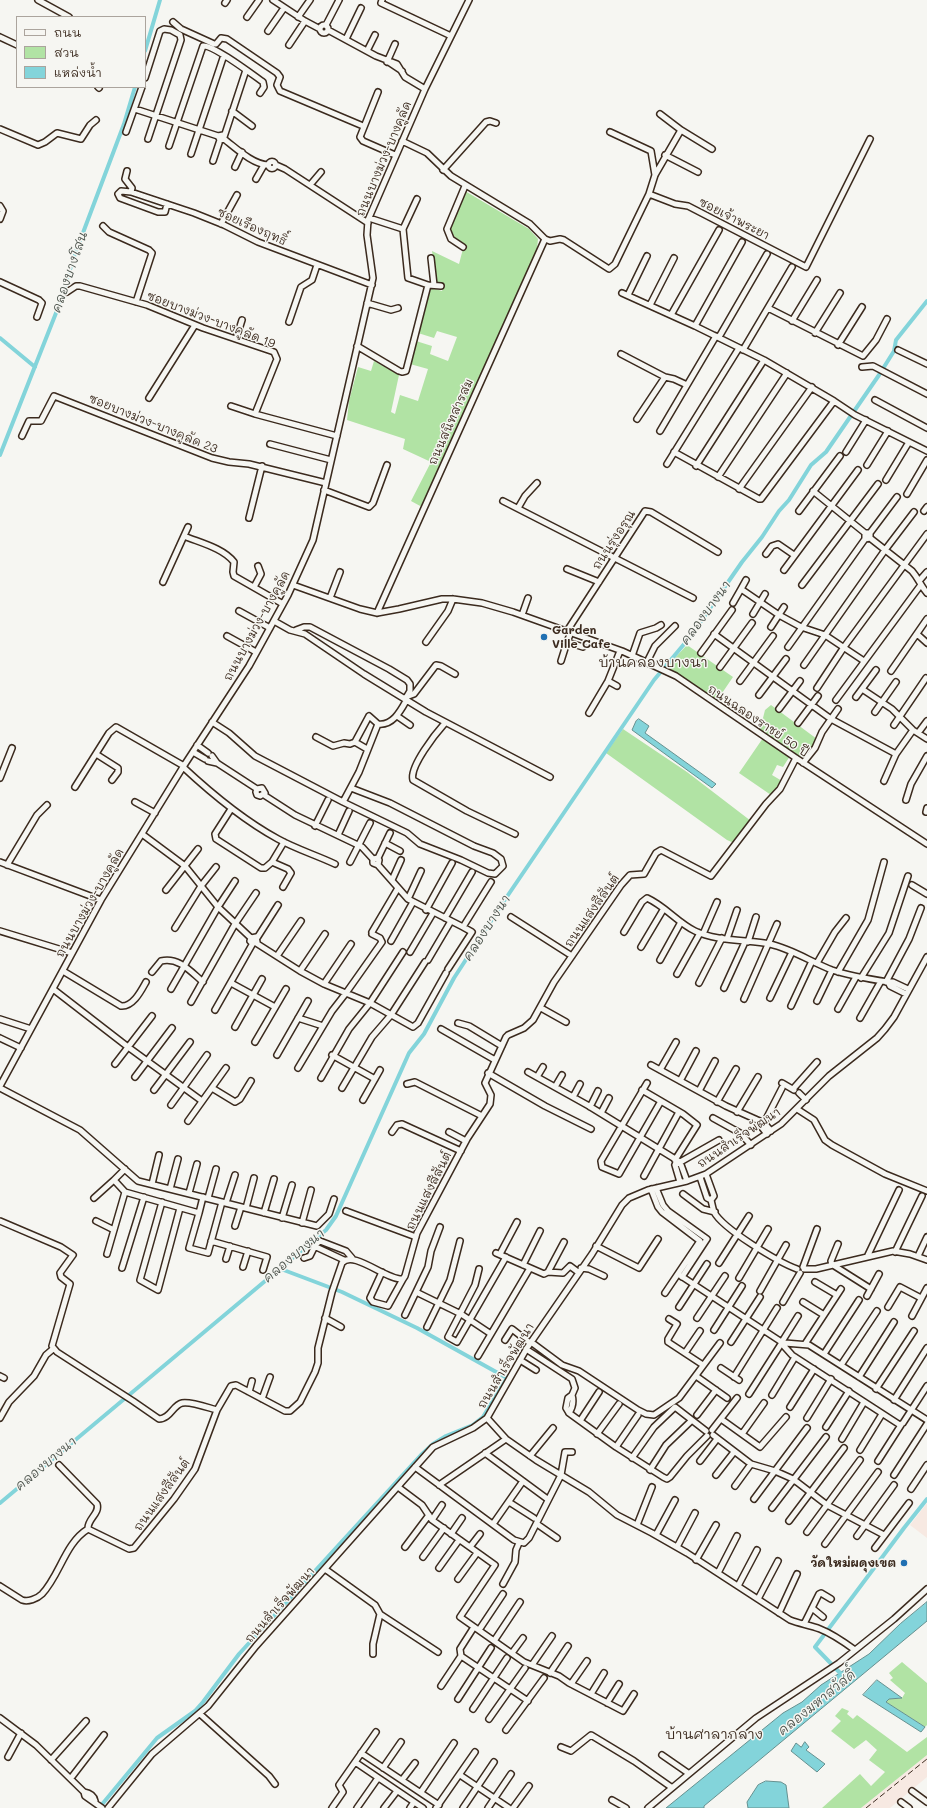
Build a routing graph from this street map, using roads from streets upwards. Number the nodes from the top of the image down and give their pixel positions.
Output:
1 (38, 0) edge
2 (259, 0) edge
3 (273, 0) edge
4 (310, 0) edge
5 (339, 0) edge
6 (389, 0) edge
7 (469, 0) edge
8 (382, 1) edge
9 (279, 2) edge
10 (387, 6) junction
11 (284, 8) junction
12 (361, 8) dead end
13 (67, 16) edge
14 (247, 16) dead end
15 (298, 17) junction
16 (304, 21) junction
17 (173, 22) dead end
18 (327, 28) junction
19 (268, 31) dead end
20 (376, 35) dead end
21 (451, 36) junction
22 (0, 37) edge
23 (346, 39) junction
24 (395, 44) dead end
25 (16, 45) edge
26 (289, 45) dead end
27 (367, 51) junction
28 (224, 56) junction
29 (386, 60) junction
30 (246, 70) junction
31 (146, 75) edge
32 (142, 88) edge
33 (425, 89) junction
34 (378, 92) dead end
35 (260, 93) dead end
36 (135, 109) junction
37 (232, 111) junction
38 (660, 114) dead end
39 (156, 116) junction
40 (96, 120) dead end
41 (178, 123) junction
42 (496, 123) dead end
43 (252, 126) dead end
44 (364, 126) junction
45 (0, 129) edge
46 (200, 130) junction
47 (681, 130) junction
48 (126, 132) dead end
49 (610, 132) dead end
50 (222, 138) junction
51 (148, 139) dead end
52 (870, 139) dead end
53 (402, 141) junction
54 (170, 146) dead end
55 (712, 149) dead end
56 (242, 152) junction
57 (191, 154) dead end
58 (395, 155) junction
59 (665, 155) junction
60 (213, 161) dead end
61 (266, 165) junction
62 (235, 167) dead end
63 (443, 170) junction
64 (127, 171) dead end
65 (321, 172) dead end
66 (698, 172) dead end
67 (655, 175) junction
68 (256, 179) dead end
69 (310, 185) junction
70 (465, 186) junction
71 (132, 192) junction
72 (649, 194) junction
73 (237, 195) dead end
74 (416, 199) dead end
75 (168, 204) junction
76 (0, 206) edge
77 (0, 219) edge
78 (368, 221) junction
79 (221, 224) junction
80 (103, 226) dead end
81 (403, 229) junction
82 (719, 230) dead end
83 (545, 239) junction
84 (742, 242) dead end
85 (463, 247) dead end
86 (767, 254) dead end
87 (647, 256) dead end
88 (431, 258) dead end
89 (674, 258) dead end
90 (317, 264) junction
91 (792, 267) dead end
92 (817, 280) dead end
93 (0, 282) edge
94 (372, 285) junction
95 (431, 285) junction
96 (441, 286) dead end
97 (67, 292) dead end
98 (622, 293) dead end
99 (840, 293) dead end
100 (628, 295) junction
101 (136, 302) junction
102 (368, 304) junction
103 (650, 305) junction
104 (862, 307) dead end
105 (398, 308) dead end
106 (768, 308) junction
107 (671, 315) junction
108 (37, 317) dead end
109 (887, 318) dead end
110 (242, 320) dead end
111 (792, 321) junction
112 (289, 322) dead end
113 (195, 325) junction
114 (695, 326) junction
115 (815, 333) junction
116 (717, 337) junction
117 (236, 338) junction
118 (838, 345) junction
119 (358, 346) junction
120 (741, 349) junction
121 (898, 350) dead end
122 (621, 354) dead end
123 (764, 360) junction
124 (927, 364) edge
125 (862, 367) dead end
126 (787, 373) junction
127 (665, 377) junction
128 (687, 385) junction
129 (812, 387) junction
130 (927, 394) edge
131 (149, 398) dead end
132 (875, 400) dead end
133 (834, 401) junction
134 (231, 406) dead end
135 (255, 414) junction
136 (637, 419) dead end
137 (866, 420) junction
138 (927, 428) edge
139 (660, 431) dead end
140 (888, 431) junction
141 (22, 436) dead end
142 (337, 436) junction
143 (909, 442) junction
144 (270, 444) dead end
145 (927, 451) edge
146 (674, 452) junction
147 (846, 452) dead end
148 (840, 456) dead end
149 (331, 460) junction
150 (927, 460) edge
151 (667, 464) dead end
152 (388, 465) dead end
153 (867, 465) dead end
154 (262, 466) junction
155 (696, 466) junction
156 (858, 470) dead end
157 (718, 478) junction
158 (886, 480) dead end
159 (326, 483) junction
160 (537, 483) dead end
161 (878, 484) dead end
162 (739, 489) junction
163 (324, 490) junction
164 (813, 491) junction
165 (907, 494) dead end
166 (897, 497) dead end
167 (503, 501) dead end
168 (831, 507) junction
169 (518, 508) junction
170 (799, 511) dead end
171 (914, 512) dead end
172 (249, 518) dead end
173 (849, 521) junction
174 (188, 527) dead end
175 (927, 534) edge
176 (184, 536) junction
177 (868, 536) junction
178 (885, 550) junction
179 (718, 552) dead end
180 (766, 554) dead end
181 (794, 555) junction
182 (614, 557) junction
183 (905, 565) junction
184 (258, 566) dead end
185 (567, 568) dead end
186 (784, 570) dead end
187 (340, 572) dead end
188 (927, 572) edge
189 (746, 580) dead end
190 (163, 582) dead end
191 (599, 582) junction
192 (919, 583) junction
193 (293, 584) junction
194 (802, 585) dead end
195 (254, 587) junction
196 (741, 589) junction
197 (927, 593) edge
198 (765, 594) dead end
199 (330, 598) junction
200 (528, 598) dead end
201 (693, 598) dead end
202 (453, 599) junction
203 (760, 602) junction
204 (733, 603) dead end
205 (283, 604) junction
206 (784, 607) dead end
207 (732, 610) dead end
208 (239, 611) dead end
209 (377, 613) junction
210 (752, 614) dead end
211 (522, 615) junction
212 (779, 615) junction
213 (927, 618) edge
214 (274, 621) junction
215 (752, 623) dead end
216 (661, 625) dead end
217 (675, 626) dead end
218 (771, 627) dead end
219 (801, 627) junction
220 (270, 628) junction
221 (296, 630) junction
222 (569, 632) junction
223 (714, 634) junction
224 (917, 634) junction
225 (824, 635) junction
226 (227, 636) dead end
227 (773, 636) dead end
228 (426, 642) dead end
229 (567, 642) junction
230 (927, 643) edge
231 (583, 647) dead end
232 (788, 647) dead end
233 (844, 647) junction
234 (733, 648) junction
235 (620, 651) junction
236 (256, 652) junction
237 (701, 653) dead end
238 (632, 656) junction
239 (786, 659) dead end
240 (561, 661) dead end
241 (864, 661) junction
242 (647, 662) junction
243 (753, 663) junction
244 (804, 665) dead end
245 (720, 666) dead end
246 (876, 670) dead end
247 (891, 671) dead end
248 (455, 674) dead end
249 (773, 677) junction
250 (926, 678) dead end
251 (740, 681) dead end
252 (608, 682) junction
253 (800, 682) dead end
254 (896, 682) dead end
255 (617, 686) dead end
256 (817, 688) dead end
257 (862, 689) junction
258 (792, 691) junction
259 (759, 695) dead end
260 (818, 696) dead end
261 (856, 697) dead end
262 (406, 699) junction
263 (836, 700) dead end
264 (882, 703) junction
265 (812, 705) junction
266 (838, 709) dead end
267 (779, 710) dead end
268 (875, 712) dead end
269 (589, 713) dead end
270 (397, 716) junction
271 (901, 717) junction
272 (831, 719) junction
273 (927, 721) edge
274 (212, 722) junction
275 (445, 723) junction
276 (798, 723) dead end
277 (378, 724) junction
278 (410, 725) dead end
279 (894, 725) dead end
280 (913, 730) junction
281 (918, 733) junction
282 (316, 737) dead end
283 (927, 739) edge
284 (355, 742) junction
285 (197, 745) junction
286 (12, 748) dead end
287 (367, 749) junction
288 (193, 752) junction
289 (96, 754) junction
290 (896, 754) junction
291 (927, 756) edge
292 (796, 758) junction
293 (217, 763) junction
294 (804, 763) junction
295 (183, 767) junction
296 (550, 777) dead end
297 (0, 778) edge
298 (112, 780) dead end
299 (884, 781) dead end
300 (75, 787) dead end
301 (351, 788) junction
302 (328, 800) dead end
303 (906, 800) dead end
304 (135, 802) dead end
305 (343, 802) junction
306 (47, 805) dead end
307 (231, 809) junction
308 (349, 811) dead end
309 (155, 813) junction
310 (370, 823) dead end
311 (315, 826) junction
312 (390, 833) dead end
313 (142, 834) junction
314 (515, 834) dead end
315 (338, 835) junction
316 (284, 842) junction
317 (385, 843) junction
318 (927, 844) edge
319 (358, 845) junction
320 (198, 849) dead end
321 (400, 851) dead end
322 (375, 859) junction
323 (401, 860) dead end
324 (0, 862) edge
325 (272, 862) junction
326 (350, 862) dead end
327 (884, 862) dead end
328 (452, 863) dead end
329 (335, 864) dead end
330 (7, 866) junction
331 (185, 866) junction
332 (216, 866) dead end
333 (421, 871) dead end
334 (472, 872) dead end
335 (908, 876) dead end
336 (235, 880) dead end
337 (392, 880) junction
338 (491, 882) dead end
339 (912, 885) dead end
340 (201, 886) junction
341 (283, 887) dead end
342 (398, 888) junction
343 (166, 890) dead end
344 (256, 893) dead end
345 (927, 894) edge
346 (408, 899) junction
347 (101, 900) junction
348 (413, 902) junction
349 (717, 902) dead end
350 (278, 905) dead end
351 (218, 907) junction
352 (922, 908) dead end
353 (426, 910) junction
354 (663, 910) junction
355 (737, 910) dead end
356 (433, 913) junction
357 (511, 917) dead end
358 (756, 917) dead end
359 (445, 918) junction
360 (846, 918) dead end
361 (301, 921) dead end
362 (451, 922) junction
363 (681, 922) junction
364 (235, 924) junction
365 (777, 924) dead end
366 (464, 927) junction
367 (175, 928) dead end
368 (0, 931) edge
369 (624, 932) dead end
370 (701, 933) junction
371 (325, 934) dead end
372 (724, 938) junction
373 (254, 940) junction
374 (391, 942) dead end
375 (747, 942) junction
376 (351, 944) dead end
377 (769, 944) junction
378 (641, 947) dead end
379 (403, 952) dead end
380 (410, 952) dead end
381 (792, 952) junction
382 (72, 953) junction
383 (277, 956) junction
384 (572, 956) junction
385 (927, 957) edge
386 (660, 960) dead end
387 (814, 962) junction
388 (925, 964) edge
389 (184, 966) junction
390 (832, 970) junction
391 (63, 971) junction
392 (300, 971) junction
393 (152, 972) dead end
394 (838, 972) junction
395 (677, 974) dead end
396 (858, 977) junction
397 (262, 979) dead end
398 (146, 982) dead end
399 (203, 982) junction
400 (885, 982) junction
401 (231, 983) junction
402 (699, 983) dead end
403 (324, 984) junction
404 (724, 988) dead end
405 (53, 989) junction
406 (171, 989) dead end
407 (286, 989) dead end
408 (907, 992) junction
409 (346, 993) junction
410 (253, 995) junction
411 (770, 998) dead end
412 (744, 999) dead end
413 (308, 1001) dead end
414 (817, 1001) dead end
415 (192, 1002) dead end
416 (370, 1003) junction
417 (791, 1006) dead end
418 (275, 1007) junction
419 (541, 1008) junction
420 (215, 1010) dead end
421 (838, 1010) dead end
422 (391, 1015) junction
423 (152, 1016) dead end
424 (298, 1018) junction
425 (860, 1018) dead end
426 (0, 1019) edge
427 (566, 1022) dead end
428 (458, 1023) dead end
429 (322, 1026) junction
430 (235, 1027) dead end
431 (172, 1028) dead end
432 (31, 1029) junction
433 (441, 1029) dead end
434 (0, 1038) edge
435 (190, 1042) dead end
436 (256, 1042) dead end
437 (676, 1042) dead end
438 (502, 1046) junction
439 (128, 1047) junction
440 (21, 1048) junction
441 (696, 1051) dead end
442 (207, 1055) dead end
443 (332, 1055) junction
444 (276, 1056) dead end
445 (495, 1060) junction
446 (147, 1061) junction
447 (715, 1061) dead end
448 (817, 1062) dead end
449 (115, 1064) dead end
450 (651, 1065) dead end
451 (354, 1067) junction
452 (542, 1067) dead end
453 (226, 1068) dead end
454 (298, 1068) dead end
455 (736, 1069) dead end
456 (380, 1070) dead end
457 (660, 1070) junction
458 (528, 1072) dead end
459 (488, 1073) junction
460 (165, 1074) junction
461 (562, 1075) dead end
462 (135, 1077) dead end
463 (537, 1077) junction
464 (758, 1077) dead end
465 (321, 1078) dead end
466 (375, 1079) junction
467 (251, 1081) dead end
468 (680, 1081) junction
469 (647, 1083) dead end
470 (407, 1084) dead end
471 (580, 1084) dead end
472 (0, 1087) edge
473 (555, 1087) junction
474 (183, 1088) junction
475 (212, 1088) junction
476 (342, 1088) dead end
477 (154, 1090) dead end
478 (642, 1090) junction
479 (795, 1090) junction
480 (699, 1091) junction
481 (598, 1092) dead end
482 (573, 1097) junction
483 (609, 1098) dead end
484 (364, 1100) dead end
485 (806, 1100) junction
486 (202, 1101) junction
487 (661, 1102) junction
488 (718, 1102) junction
489 (170, 1105) dead end
490 (590, 1107) junction
491 (797, 1109) junction
492 (679, 1112) junction
493 (737, 1112) junction
494 (601, 1113) junction
495 (482, 1116) junction
496 (713, 1118) dead end
497 (188, 1121) dead end
498 (762, 1122) junction
499 (621, 1126) junction
500 (591, 1129) dead end
501 (392, 1132) dead end
502 (449, 1132) dead end
503 (769, 1133) junction
504 (640, 1139) junction
505 (466, 1140) junction
506 (718, 1140) dead end
507 (751, 1145) junction
508 (658, 1150) junction
509 (461, 1151) junction
510 (159, 1156) dead end
511 (178, 1159) dead end
512 (677, 1162) junction
513 (197, 1164) dead end
514 (216, 1168) dead end
515 (125, 1169) junction
516 (706, 1174) junction
517 (235, 1175) dead end
518 (644, 1176) dead end
519 (700, 1177) junction
520 (254, 1178) dead end
521 (114, 1180) junction
522 (274, 1180) dead end
523 (687, 1181) junction
524 (680, 1182) junction
525 (152, 1184) junction
526 (292, 1185) dead end
527 (653, 1188) junction
528 (170, 1189) junction
529 (311, 1190) dead end
530 (899, 1190) dead end
531 (927, 1191) edge
532 (126, 1192) junction
533 (189, 1193) junction
534 (683, 1194) dead end
535 (922, 1196) dead end
536 (144, 1197) junction
537 (94, 1198) dead end
538 (205, 1198) junction
539 (334, 1200) dead end
540 (712, 1200) junction
541 (162, 1202) junction
542 (224, 1202) junction
543 (180, 1208) junction
544 (244, 1208) junction
545 (346, 1211) dead end
546 (714, 1212) junction
547 (199, 1213) junction
548 (264, 1213) junction
549 (749, 1216) dead end
550 (282, 1218) junction
551 (0, 1220) edge
552 (96, 1221) dead end
553 (517, 1222) dead end
554 (302, 1223) junction
555 (680, 1223) junction
556 (235, 1226) dead end
557 (440, 1227) dead end
558 (768, 1229) dead end
559 (817, 1229) dead end
560 (114, 1230) junction
561 (540, 1232) dead end
562 (737, 1233) junction
563 (416, 1237) junction
564 (927, 1237) edge
565 (658, 1239) dead end
566 (707, 1239) junction
567 (211, 1241) junction
568 (460, 1241) dead end
569 (700, 1241) junction
570 (564, 1242) dead end
571 (838, 1244) dead end
572 (786, 1245) dead end
573 (230, 1246) junction
574 (314, 1246) junction
575 (596, 1246) junction
576 (757, 1247) junction
577 (248, 1251) junction
578 (895, 1252) junction
579 (107, 1254) dead end
580 (918, 1256) junction
581 (506, 1257) junction
582 (867, 1257) junction
583 (304, 1258) dead end
584 (352, 1258) junction
585 (226, 1259) dead end
586 (344, 1260) junction
587 (778, 1260) junction
588 (927, 1260) edge
589 (719, 1263) dead end
590 (707, 1264) dead end
591 (523, 1265) junction
592 (832, 1265) junction
593 (243, 1267) dead end
594 (122, 1268) dead end
595 (530, 1268) junction
596 (479, 1269) dead end
597 (801, 1269) junction
598 (264, 1270) dead end
599 (580, 1270) junction
600 (382, 1272) junction
601 (548, 1272) junction
602 (880, 1274) dead end
603 (680, 1275) junction
604 (604, 1276) dead end
605 (725, 1276) dead end
606 (739, 1278) dead end
607 (403, 1279) junction
608 (815, 1282) dead end
609 (694, 1284) junction
610 (742, 1286) dead end
611 (927, 1288) edge
612 (841, 1289) dead end
613 (871, 1289) junction
614 (760, 1291) dead end
615 (416, 1292) junction
616 (665, 1293) dead end
617 (837, 1295) junction
618 (712, 1296) junction
619 (868, 1296) dead end
620 (760, 1297) dead end
621 (921, 1298) junction
622 (859, 1300) dead end
623 (783, 1302) dead end
624 (803, 1302) dead end
625 (438, 1304) junction
626 (679, 1307) dead end
627 (729, 1307) junction
628 (888, 1307) dead end
629 (777, 1308) dead end
630 (877, 1311) dead end
631 (461, 1314) junction
632 (406, 1315) dead end
633 (824, 1315) junction
634 (798, 1316) dead end
635 (912, 1316) dead end
636 (326, 1318) junction
637 (668, 1318) dead end
638 (698, 1318) dead end
639 (746, 1319) junction
640 (470, 1320) junction
641 (894, 1322) dead end
642 (341, 1327) dead end
643 (427, 1327) dead end
644 (714, 1330) dead end
645 (763, 1330) junction
646 (700, 1331) dead end
647 (914, 1331) dead end
648 (491, 1334) junction
649 (505, 1340) dead end
650 (530, 1342) junction
651 (730, 1342) dead end
652 (720, 1343) dead end
653 (782, 1343) junction
654 (805, 1344) junction
655 (927, 1348) edge
656 (53, 1349) junction
657 (526, 1349) junction
658 (685, 1353) junction
659 (824, 1354) junction
660 (478, 1356) dead end
661 (795, 1357) junction
662 (520, 1360) junction
663 (703, 1365) junction
664 (841, 1365) junction
665 (720, 1368) dead end
666 (814, 1369) junction
667 (536, 1370) dead end
668 (696, 1376) junction
669 (270, 1377) dead end
670 (734, 1377) junction
671 (859, 1377) junction
672 (831, 1379) junction
673 (739, 1380) dead end
674 (252, 1381) dead end
675 (927, 1386) edge
676 (876, 1389) junction
677 (716, 1390) junction
678 (849, 1391) junction
679 (249, 1392) junction
680 (599, 1392) dead end
681 (749, 1394) dead end
682 (772, 1395) dead end
683 (727, 1398) dead end
684 (737, 1398) dead end
685 (262, 1399) junction
686 (894, 1400) junction
687 (864, 1402) junction
688 (764, 1403) dead end
689 (619, 1404) dead end
690 (790, 1407) dead end
691 (217, 1410) junction
692 (911, 1410) junction
693 (638, 1414) dead end
694 (882, 1414) junction
695 (697, 1415) dead end
696 (786, 1416) dead end
697 (0, 1418) edge
698 (487, 1418) junction
699 (807, 1418) dead end
700 (721, 1419) junction
701 (927, 1420) edge
702 (691, 1421) junction
703 (580, 1422) junction
704 (927, 1424) edge
705 (901, 1425) junction
706 (553, 1428) dead end
707 (807, 1428) dead end
708 (826, 1428) dead end
709 (597, 1434) junction
710 (706, 1434) junction
711 (742, 1434) junction
712 (714, 1435) junction
713 (826, 1437) dead end
714 (506, 1439) junction
715 (842, 1439) dead end
716 (616, 1447) junction
717 (844, 1448) dead end
718 (860, 1450) dead end
719 (572, 1452) dead end
720 (734, 1452) junction
721 (485, 1453) junction
722 (530, 1456) junction
723 (632, 1458) junction
724 (860, 1460) dead end
725 (700, 1461) dead end
726 (878, 1461) dead end
727 (751, 1464) junction
728 (59, 1465) dead end
729 (927, 1465) edge
730 (415, 1467) junction
731 (650, 1470) junction
732 (774, 1471) junction
733 (878, 1472) dead end
734 (716, 1474) dead end
735 (561, 1475) junction
736 (894, 1475) dead end
737 (793, 1479) junction
738 (524, 1481) junction
739 (439, 1485) junction
740 (894, 1485) dead end
741 (735, 1486) dead end
742 (398, 1487) junction
743 (652, 1487) dead end
744 (911, 1489) dead end
745 (811, 1493) junction
746 (546, 1498) dead end
747 (754, 1499) dead end
748 (675, 1500) dead end
749 (509, 1502) junction
750 (909, 1503) dead end
751 (442, 1505) dead end
752 (827, 1505) junction
753 (772, 1508) dead end
754 (695, 1513) dead end
755 (846, 1515) junction
756 (430, 1518) junction
757 (462, 1518) dead end
758 (534, 1518) dead end
759 (789, 1521) dead end
760 (493, 1524) junction
761 (537, 1524) junction
762 (637, 1525) junction
763 (716, 1525) dead end
764 (865, 1525) junction
765 (444, 1528) junction
766 (88, 1529) junction
767 (807, 1532) dead end
768 (451, 1534) junction
769 (480, 1534) dead end
770 (656, 1535) junction
771 (884, 1535) junction
772 (737, 1536) dead end
773 (858, 1536) dead end
774 (557, 1538) dead end
775 (459, 1540) junction
776 (519, 1543) junction
777 (826, 1544) dead end
778 (405, 1547) dead end
779 (470, 1547) junction
780 (677, 1548) junction
781 (875, 1548) dead end
782 (757, 1550) dead end
783 (477, 1552) junction
784 (423, 1558) dead end
785 (696, 1560) junction
786 (778, 1561) dead end
787 (439, 1568) dead end
788 (325, 1569) junction
789 (718, 1573) junction
790 (797, 1574) dead end
791 (458, 1579) dead end
792 (503, 1584) dead end
793 (0, 1586) edge
794 (738, 1586) junction
795 (927, 1589) edge
796 (503, 1594) dead end
797 (758, 1599) junction
798 (831, 1599) dead end
799 (520, 1602) dead end
800 (812, 1608) junction
801 (779, 1612) junction
802 (380, 1614) junction
803 (823, 1617) dead end
804 (804, 1624) junction
805 (476, 1629) junction
806 (552, 1636) dead end
807 (523, 1638) dead end
808 (494, 1640) junction
809 (568, 1646) dead end
810 (491, 1648) dead end
811 (855, 1650) junction
812 (438, 1652) dead end
813 (512, 1653) junction
814 (373, 1654) dead end
815 (461, 1656) junction
816 (508, 1658) dead end
817 (587, 1661) dead end
818 (532, 1665) junction
819 (478, 1668) junction
820 (525, 1668) dead end
821 (550, 1673) junction
822 (604, 1673) dead end
823 (493, 1678) junction
824 (544, 1678) dead end
825 (571, 1684) junction
826 (619, 1684) dead end
827 (441, 1686) dead end
828 (510, 1688) junction
829 (590, 1694) junction
830 (634, 1694) dead end
831 (458, 1699) dead end
832 (528, 1701) junction
833 (607, 1703) junction
834 (473, 1709) dead end
835 (200, 1714) junction
836 (2, 1719) edge
837 (489, 1719) dead end
838 (86, 1721) dead end
839 (0, 1726) edge
840 (506, 1730) dead end
841 (376, 1732) dead end
842 (21, 1733) junction
843 (104, 1736) dead end
844 (401, 1742) dead end
845 (454, 1743) dead end
846 (561, 1747) dead end
847 (475, 1752) dead end
848 (361, 1753) junction
849 (662, 1755) dead end
850 (8, 1757) dead end
851 (51, 1760) junction
852 (355, 1762) junction
853 (494, 1762) dead end
854 (415, 1763) dead end
855 (383, 1768) junction
856 (511, 1774) dead end
857 (688, 1774) junction
858 (460, 1775) junction
859 (71, 1778) junction
860 (378, 1778) junction
861 (402, 1780) junction
862 (275, 1784) dead end
863 (477, 1786) junction
864 (529, 1786) dead end
865 (671, 1787) junction
866 (397, 1791) junction
867 (912, 1791) dead end
868 (421, 1792) junction
869 (494, 1798) junction
870 (612, 1800) dead end
871 (414, 1802) junction
872 (901, 1802) dead end
873 (927, 1802) edge
874 (437, 1807) edge
875 (102, 1808) edge
876 (108, 1808) edge
877 (332, 1808) edge
878 (357, 1808) edge
879 (384, 1808) edge
880 (410, 1808) edge
881 (422, 1808) edge
882 (463, 1808) edge
883 (488, 1808) edge
884 (509, 1808) edge
885 (513, 1808) edge
886 (626, 1808) edge
887 (648, 1808) edge
888 (909, 1808) edge

1 - 13 street
2 - 14 street
3 - 9 street
4 - 15 street
5 - 18 street
6 - 10 street
7 - 21 street, ถนนบางม่วง-บางคูลัด
8 - 10 street
9 - 11 street
10 - 21 street
11 - 15 street
11 - 19 street
12 - 23 street
15 - 16 street
16 - 18 street
16 - 26 street
17 - 44 street
18 - 23 street
20 - 27 street
21 - 33 street, ถนนบางม่วง-บางคูลัด
22 - 25 street
23 - 27 street
24 - 29 street
27 - 29 street
28 - 30 street
28 - 41 street
28 - 46 street
29 - 33 street
30 - 35 street
30 - 37 street
31 - 39 street
32 - 36 street
33 - 53 street, ถนนบางม่วง-บางคูลัด
34 - 44 street
36 - 39 street
36 - 48 street
37 - 43 street
37 - 50 street
38 - 47 street
39 - 41 street
39 - 51 street
40 - 45 street
41 - 46 street
41 - 54 street
42 - 63 street
44 - 58 street
46 - 50 street
46 - 57 street
47 - 55 street
47 - 59 street
49 - 67 street
50 - 56 street
50 - 60 street
52 - 72 street, ซอยเจ้าพระยา
53 - 58 street, ถนนบางม่วง-บางคูลัด
53 - 63 street
56 - 61 street
56 - 62 street
58 - 78 street, ถนนบางม่วง-บางคูลัด
59 - 66 street
59 - 67 street
61 - 68 street
61 - 69 street
63 - 70 street
64 - 71 street
65 - 69 street
67 - 72 street
69 - 78 street
70 - 83 street
70 - 85 street
71 - 75 street, ซอยเรืองฤทธิ์
71 - 75 street, ซอยเรืองฤทธิ์
72 - 83 street
73 - 79 street
74 - 81 street
75 - 79 street, ซอยเรืองฤทธิ์
76 - 77 street
78 - 81 street
78 - 94 street, ถนนบางม่วง-บางคูลัด
79 - 90 street, ซอยเรืองฤทธิ์
80 - 101 street
81 - 95 street
82 - 107 street
83 - 209 street, ถนนสนิทสารสม
84 - 114 street
86 - 116 street
87 - 100 street
88 - 95 street
89 - 103 street
90 - 94 street, ซอยเรืองฤทธิ์
90 - 112 street
91 - 106 street
92 - 111 street
93 - 108 street
94 - 102 street, ถนนบางม่วง-บางคูลัด
95 - 96 street
95 - 119 street
97 - 101 street, ซอยบางม่วง-บางคูลัด 19
98 - 100 street
99 - 115 street
100 - 103 street
101 - 113 street, ซอยบางม่วง-บางคูลัด 19
102 - 105 street
102 - 119 street, ถนนบางม่วง-บางคูลัด
103 - 107 street
104 - 118 street
106 - 111 street
106 - 120 street
107 - 114 street
109 - 118 street
110 - 117 street
111 - 115 street
113 - 117 street, ซอยบางม่วง-บางคูลัด 19
113 - 131 street
114 - 116 street
115 - 118 street
116 - 120 street
116 - 128 street
117 - 135 street, ซอยบางม่วง-บางคูลัด 19
119 - 142 street, ถนนบางม่วง-บางคูลัด
120 - 123 street
120 - 146 street
121 - 124 street
122 - 127 street
123 - 126 street
123 - 155 street
125 - 130 street
126 - 129 street
126 - 157 street
127 - 128 street
127 - 136 street
128 - 139 street
129 - 133 street
129 - 162 street
132 - 138 street
133 - 137 street
133 - 162 street
134 - 135 street
135 - 142 street
137 - 140 street
137 - 147 street
140 - 143 street
140 - 153 street
141 - 154 street, ซอยบางม่วง-บางคูลัด 23
142 - 149 street, ถนนบางม่วง-บางคูลัด
143 - 145 street
143 - 158 street
144 - 149 street
146 - 151 street
146 - 155 street
148 - 164 street
149 - 159 street, ถนนบางม่วง-บางคูลัด
150 - 165 street
152 - 163 street
154 - 159 street, ซอยบางม่วง-บางคูลัด 23
154 - 172 street
155 - 157 street
156 - 168 street
157 - 162 street
159 - 163 street, ถนนบางม่วง-บางคูลัด
160 - 169 street
161 - 173 street
163 - 193 street, ถนนบางม่วง-บางคูลัด
164 - 168 street
164 - 170 street
166 - 177 street
167 - 169 street
168 - 173 street
168 - 181 street
169 - 182 street
171 - 178 street
173 - 177 street
173 - 194 street
174 - 176 street
175 - 183 street
176 - 190 street
176 - 195 street
177 - 178 street
177 - 219 street
178 - 183 street
178 - 225 street
179 - 182 street, ถนนรุ่งอรุณ
180 - 181 street
181 - 186 street
182 - 191 street, ถนนรุ่งอรุณ
182 - 201 street
183 - 192 street
183 - 233 street
184 - 195 street
185 - 191 street
187 - 199 street
188 - 192 street
189 - 196 street
191 - 222 street, ถนนรุ่งอรุณ
192 - 197 street
192 - 241 street
193 - 199 street, ถนนฉลองราชย์ 50 ปี
193 - 205 street, ถนนบางม่วง-บางคูลัด
195 - 205 street
196 - 203 street
196 - 204 street
198 - 203 street
199 - 209 street, ถนนฉลองราชย์ 50 ปี
200 - 211 street
202 - 209 street, ถนนฉลองราชย์ 50 ปี
202 - 211 street, ถนนฉลองราชย์ 50 ปี
202 - 228 street
203 - 210 street
203 - 212 street
205 - 214 street, ถนนบางม่วง-บางคูลัด
206 - 212 street
207 - 223 street
208 - 220 street
211 - 222 street, ถนนฉลองราชย์ 50 ปี
212 - 218 street
212 - 219 street
213 - 224 street
214 - 220 street, ถนนบางม่วง-บางคูลัด
214 - 221 street
215 - 234 street
216 - 238 street
217 - 242 street
219 - 225 street
219 - 232 street
220 - 236 street, ถนนบางม่วง-บางคูลัด
221 - 262 street
221 - 262 street
222 - 229 street, ถนนรุ่งอรุณ
222 - 235 street, ถนนฉลองราชย์ 50 ปี
223 - 234 street
223 - 237 street
224 - 230 street
224 - 247 street
225 - 233 street
225 - 244 street
226 - 236 street
227 - 243 street
229 - 231 street
229 - 240 street, ถนนรุ่งอรุณ
233 - 241 street
233 - 256 street
234 - 243 street
234 - 245 street
235 - 238 street, ถนนฉลองราชย์ 50 ปี
235 - 252 street
236 - 274 street, ถนนบางม่วง-บางคูลัด
238 - 242 street, ถนนฉลองราชย์ 50 ปี
239 - 249 street
241 - 263 street
242 - 292 street, ถนนฉลองราชย์ 50 ปี
243 - 249 street
243 - 251 street
246 - 257 street
248 - 262 street
249 - 258 street
249 - 259 street
250 - 271 street
252 - 255 street
252 - 269 street
253 - 258 street
254 - 264 street
257 - 261 street
257 - 264 street
258 - 265 street
258 - 267 street
260 - 265 street
262 - 270 street
262 - 275 street
264 - 268 street
264 - 271 street
265 - 272 street
265 - 276 street
266 - 272 street
270 - 277 street
270 - 278 street
271 - 279 street
271 - 280 street
272 - 290 street
272 - 294 street
273 - 281 street
274 - 285 street, ถนนบางม่วง-บางคูลัด
274 - 305 street
275 - 296 street
275 - 314 street
277 - 284 street
277 - 287 street
280 - 281 street
280 - 290 street
281 - 283 street
282 - 284 street
284 - 287 street
285 - 288 street, ถนนบางม่วง-บางคูลัด
285 - 293 street
286 - 297 street
287 - 301 street
288 - 293 street
288 - 295 street, ถนนบางม่วง-บางคูลัด
289 - 295 street
289 - 298 street
289 - 300 street
290 - 299 street
291 - 303 street
292 - 294 street, ถนนฉลองราชย์ 50 ปี
292 - 384 street, ถนนแสงสีสันต์
293 - 311 street
294 - 318 street, ถนนฉลองราชย์ 50 ปี
295 - 307 street
295 - 309 street, ถนนบางม่วง-บางคูลัด
301 - 305 street
301 - 305 street
302 - 311 street
304 - 309 street
306 - 330 street
307 - 316 street
307 - 325 street
308 - 315 street
309 - 313 street, ถนนบางม่วง-บางคูลัด
310 - 319 street
311 - 315 street
312 - 317 street
313 - 331 street
313 - 347 street, ถนนบางม่วง-บางคูลัด
315 - 319 street
316 - 325 street
316 - 329 street
317 - 321 street
317 - 322 street
319 - 322 street
319 - 326 street
320 - 331 street
322 - 337 street
323 - 337 street
324 - 330 street
325 - 341 street
327 - 394 street
328 - 353 street
330 - 347 street
331 - 340 street
331 - 343 street
332 - 340 street
333 - 346 street
334 - 359 street
335 - 396 street
336 - 351 street
337 - 342 street
338 - 366 street
339 - 345 street
340 - 351 street
340 - 367 street
342 - 346 street
342 - 409 street
344 - 364 street
346 - 348 street
347 - 382 street, ถนนบางม่วง-บางคูลัด
348 - 353 street
348 - 374 street
349 - 370 street
350 - 373 street
351 - 364 street
351 - 389 street
352 - 400 street
353 - 356 street
354 - 363 street
354 - 369 street
354 - 378 street
355 - 372 street
356 - 359 street
356 - 380 street
357 - 384 street
358 - 375 street
359 - 362 street
360 - 387 street
361 - 383 street
362 - 366 street
362 - 422 street
363 - 370 street
363 - 386 street
364 - 373 street
364 - 399 street
365 - 377 street
366 - 422 street
368 - 382 street
370 - 372 street
370 - 395 street
371 - 392 street
372 - 375 street
372 - 402 street
373 - 383 street
373 - 401 street
375 - 377 street
375 - 404 street
376 - 403 street
377 - 381 street
377 - 412 street
379 - 416 street
381 - 387 street
381 - 411 street
382 - 391 street, ถนนบางม่วง-บางคูลัด
383 - 392 street
384 - 419 street, ถนนแสงสีสันต์
385 - 388 street, ถนนสำเร็จพัฒนา
387 - 390 street
387 - 417 street
388 - 408 street, ถนนสำเร็จพัฒนา
389 - 393 street
389 - 399 street
389 - 406 street
390 - 394 street
390 - 414 street
391 - 398 street
391 - 405 street, ถนนบางม่วง-บางคูลัด
392 - 403 street
394 - 396 street
396 - 400 street
396 - 421 street
397 - 410 street
399 - 415 street
400 - 408 street
400 - 425 street
401 - 410 street
401 - 420 street
403 - 409 street
405 - 432 street, ถนนบางม่วง-บางคูลัด
405 - 439 street
407 - 418 street
408 - 485 street, ถนนสำเร็จพัฒนา
409 - 416 street
409 - 429 street
410 - 418 street
410 - 430 street
413 - 424 street
416 - 422 street
416 - 443 street
418 - 436 street
419 - 427 street
419 - 438 street, ถนนแสงสีสันต์
422 - 451 street
423 - 439 street
424 - 429 street
424 - 444 street
426 - 432 street
428 - 438 street
429 - 454 street
431 - 446 street
432 - 440 street, ถนนบางม่วง-บางคูลัด
433 - 445 street
434 - 440 street
435 - 460 street
437 - 457 street
438 - 445 street, ถนนแสงสีสันต์
439 - 446 street
439 - 449 street
440 - 472 street, ถนนบางม่วง-บางคูลัด
441 - 468 street
442 - 474 street
443 - 451 street
443 - 465 street
445 - 459 street, ถนนแสงสีสันต์
446 - 460 street
446 - 462 street
447 - 480 street
448 - 479 street
450 - 457 street
451 - 466 street
451 - 476 street
452 - 463 street
453 - 475 street
455 - 488 street
456 - 466 street
457 - 468 street
458 - 463 street
459 - 495 street, ถนนแสงสีสันต์
459 - 500 street
460 - 474 street
460 - 477 street
461 - 473 street
463 - 473 street
464 - 493 street
466 - 484 street
467 - 475 street
468 - 480 street
469 - 478 street
470 - 495 street
471 - 482 street
472 - 515 street
473 - 482 street
474 - 486 street
474 - 489 street
475 - 486 street
478 - 487 street
478 - 499 street
479 - 485 street
479 - 498 street
480 - 488 street
481 - 490 street
482 - 490 street
483 - 494 street
485 - 491 street, ถนนสำเร็จพัฒนา
486 - 497 street
487 - 492 street
487 - 504 street
488 - 493 street
490 - 494 street
491 - 503 street, ถนนสำเร็จพัฒนา
491 - 531 street
492 - 508 street
492 - 512 street
493 - 498 street
494 - 499 street
495 - 505 street, ถนนแสงสีสันต์
496 - 507 street
498 - 503 street
499 - 504 street
499 - 504 street
501 - 509 street
502 - 505 street
503 - 507 street, ถนนสำเร็จพัฒนา
504 - 508 street
505 - 509 street, ถนนแสงสีสันต์
506 - 512 street
507 - 516 street, ถนนสำเร็จพัฒนา
508 - 512 street
508 - 518 street
509 - 563 street, ถนนแสงสีสันต์
510 - 525 street
511 - 528 street
512 - 523 street
512 - 524 street
513 - 533 street
514 - 538 street
515 - 521 street
515 - 525 street
516 - 519 street, ถนนสำเร็จพัฒนา
516 - 540 street
517 - 542 street
519 - 523 street, ถนนสำเร็จพัฒนา
519 - 540 street
520 - 544 street
521 - 532 street
521 - 537 street
522 - 548 street
523 - 524 street, ถนนสำเร็จพัฒนา
524 - 527 street, ถนนสำเร็จพัฒนา
525 - 528 street
526 - 550 street
527 - 555 street
527 - 575 street, ถนนสำเร็จพัฒนา
528 - 533 street
529 - 554 street
530 - 582 street
532 - 536 street
532 - 560 street
533 - 538 street
534 - 546 street
535 - 578 street
536 - 541 street
536 - 594 street
538 - 542 street
538 - 547 street
539 - 554 street
540 - 546 street
541 - 543 street
541 - 543 street
542 - 544 street
542 - 567 street
543 - 547 street
544 - 548 street
544 - 556 street
545 - 563 street
546 - 562 street
547 - 567 street
548 - 550 street
549 - 562 street
550 - 554 street
551 - 656 street
552 - 560 street
553 - 581 street
555 - 566 street
555 - 569 street
557 - 615 street
558 - 576 street
559 - 597 street
560 - 579 street
561 - 591 street
562 - 576 street
562 - 589 street
563 - 607 street, ถนนแสงสีสันต์
564 - 580 street
565 - 575 street
566 - 569 street
566 - 603 street
567 - 573 street
568 - 625 street
569 - 603 street
570 - 601 street
571 - 592 street
572 - 587 street
573 - 577 street
573 - 585 street
574 - 583 street
574 - 584 street
574 - 586 street
575 - 599 street, ถนนสำเร็จพัฒนา
576 - 587 street
576 - 606 street
577 - 593 street
577 - 598 street
578 - 580 street
578 - 582 street
580 - 588 street
581 - 591 street
581 - 640 street
582 - 592 street
584 - 586 street
584 - 600 street
586 - 636 street, ถนนแสงสีสันต์
587 - 597 street
587 - 614 street
590 - 609 street
591 - 595 street
592 - 597 street
592 - 613 street
595 - 601 street
595 - 648 street
596 - 631 street
597 - 623 street
599 - 601 street
599 - 604 street
599 - 650 street, ถนนสำเร็จพัฒนา
600 - 607 street
600 - 607 street, ถนนแสงสีสันต์
602 - 613 street
603 - 609 street
603 - 616 street
605 - 618 street
608 - 617 street
609 - 618 street
609 - 626 street
610 - 627 street
611 - 621 street
612 - 617 street
613 - 619 street
615 - 625 street
615 - 632 street
617 - 633 street
618 - 627 street
618 - 638 street
620 - 639 street
621 - 628 street
621 - 635 street
622 - 659 street
624 - 633 street
625 - 631 street
625 - 643 street
627 - 639 street
627 - 644 street
629 - 645 street
630 - 664 street
631 - 640 street
631 - 640 street
633 - 654 street
634 - 653 street
636 - 642 street
636 - 685 street, ถนนแสงสีสันต์
637 - 658 street
639 - 645 street
639 - 651 street
640 - 648 street
641 - 671 street
645 - 653 street
645 - 670 street
646 - 658 street
647 - 676 street
648 - 660 street
649 - 650 street
650 - 657 street, ถนนสำเร็จพัฒนา
650 - 668 street
652 - 663 street
653 - 654 street
653 - 661 street
653 - 681 street
654 - 659 street
655 - 686 street
656 - 691 street
656 - 697 street
657 - 662 street, ถนนสำเร็จพัฒนา
657 - 703 street
658 - 663 street
659 - 664 street
661 - 666 street
661 - 682 street
662 - 667 street
662 - 698 street, ถนนสำเร็จพัฒนา
663 - 668 street
664 - 671 street
665 - 670 street
666 - 672 street
666 - 690 street
668 - 677 street
669 - 685 street
670 - 673 street
671 - 676 street
672 - 678 street
672 - 699 street
674 - 679 street
675 - 692 street
676 - 686 street
677 - 683 street
677 - 695 street
678 - 687 street
678 - 708 street
679 - 685 street, ถนนแสงสีสันต์
679 - 691 street, ถนนแสงสีสันต์
680 - 703 street
684 - 700 street
686 - 692 street
687 - 694 street
687 - 715 street
688 - 711 street
689 - 709 street
691 - 766 street, ถนนแสงสีสันต์
692 - 701 street
692 - 705 street
693 - 716 street
694 - 705 street
694 - 718 street
696 - 711 street
698 - 714 street
698 - 730 street, ถนนสำเร็จพัฒนา
700 - 711 street
700 - 712 street
702 - 710 street
702 - 723 street
702 - 731 street
703 - 709 street
704 - 736 street
705 - 726 street
706 - 722 street
707 - 732 street
709 - 716 street
710 - 712 street
710 - 731 street
712 - 720 street
712 - 725 street
713 - 737 street
714 - 721 street
714 - 722 street
716 - 723 street
717 - 745 street
719 - 735 street
720 - 727 street
720 - 734 street
721 - 738 street
721 - 739 street
722 - 735 street
723 - 731 street
724 - 752 street
727 - 732 street
727 - 741 street
728 - 766 street
729 - 744 street
730 - 739 street
730 - 742 street, ถนนสำเร็จพัฒนา
732 - 737 street
732 - 747 street
733 - 755 street
735 - 761 street
735 - 762 street
737 - 745 street
737 - 753 street
738 - 746 street
738 - 749 street
739 - 760 street
740 - 764 street
742 - 756 street
742 - 788 street, ถนนสำเร็จพัฒนา
743 - 762 street
745 - 752 street
745 - 759 street
748 - 770 street
749 - 758 street
749 - 760 street
750 - 771 street
751 - 756 street
752 - 755 street
752 - 767 street
754 - 780 street
755 - 764 street
755 - 777 street
756 - 765 street
756 - 778 street
757 - 768 street
760 - 776 street
761 - 774 street
761 - 776 street
762 - 770 street
763 - 785 street
764 - 771 street
764 - 773 street
765 - 768 street
765 - 784 street
766 - 793 street
768 - 775 street
769 - 779 street
770 - 780 street
771 - 781 street
772 - 789 street
775 - 779 street
775 - 787 street
776 - 792 street
779 - 783 street
780 - 785 street
782 - 794 street
783 - 791 street
783 - 805 street
785 - 789 street
786 - 797 street
788 - 802 street
788 - 835 street, ถนนสำเร็จพัฒนา
789 - 794 street
790 - 801 street
794 - 797 street
795 - 811 street
796 - 805 street
797 - 801 street
798 - 800 street
799 - 808 street
800 - 803 street
800 - 804 street
801 - 804 street
802 - 812 street
802 - 814 street
804 - 811 street
805 - 808 street
805 - 815 street
806 - 818 street
807 - 813 street
808 - 813 street
809 - 821 street
810 - 819 street
811 - 857 street
813 - 818 street
815 - 819 street
815 - 827 street
816 - 823 street
817 - 825 street
818 - 821 street
819 - 823 street
819 - 831 street
820 - 828 street
821 - 825 street
822 - 829 street
823 - 828 street
823 - 834 street
824 - 832 street
825 - 829 street
826 - 833 street
828 - 832 street
828 - 837 street
829 - 833 street
830 - 833 street
832 - 840 street
835 - 862 street
835 - 876 street, ถนนสำเร็จพัฒนา
836 - 839 street
836 - 842 street
838 - 851 street
841 - 848 street
842 - 850 street
842 - 851 street
843 - 859 street
844 - 855 street
845 - 868 street
846 - 865 street
847 - 858 street
848 - 852 street
848 - 855 street
849 - 857 street
851 - 859 street
852 - 860 street
852 - 877 street
853 - 863 street
854 - 861 street
855 - 861 street
856 - 869 street
857 - 865 street
858 - 863 street
858 - 874 street
859 - 875 street
860 - 866 street
860 - 878 street
861 - 868 street
863 - 869 street
863 - 882 street
864 - 885 street
865 - 887 street
866 - 871 street
866 - 879 street
867 - 873 street
868 - 874 street
869 - 883 street
869 - 884 street
870 - 886 street
871 - 880 street
871 - 881 street
872 - 888 street

